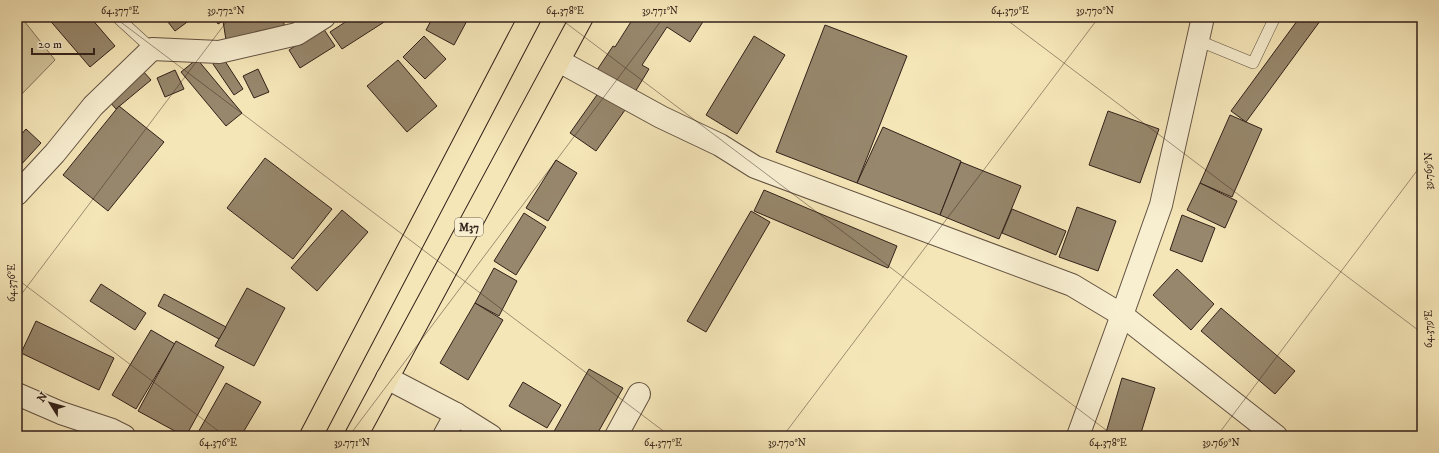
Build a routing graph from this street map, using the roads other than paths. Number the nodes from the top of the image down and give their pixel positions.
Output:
1 (116, 17) edge
2 (324, 17) edge
3 (530, 17) edge
4 (582, 17) edge
5 (1203, 17) edge
6 (1275, 17) edge
7 (1198, 40) junction
8 (152, 49) junction
9 (559, 61) junction
10 (17, 194) edge
11 (1122, 315) junction
12 (387, 378) junction
13 (17, 394) edge
14 (639, 394) dead end
15 (456, 414) junction
16 (124, 436) edge
17 (311, 436) edge
18 (356, 436) edge
19 (444, 436) edge
20 (491, 436) edge
21 (616, 436) edge
22 (1078, 436) edge
23 (1276, 436) edge

1 - 8 lane
2 - 8 street
3 - 17 highway
4 - 9 highway, M37
5 - 7 street
6 - 7 lane
7 - 11 street
8 - 10 street
9 - 11 street
9 - 12 highway, M37
11 - 22 street
11 - 23 street
12 - 15 street
12 - 18 highway, M37
13 - 16 street
14 - 21 street
15 - 19 street
15 - 20 street

